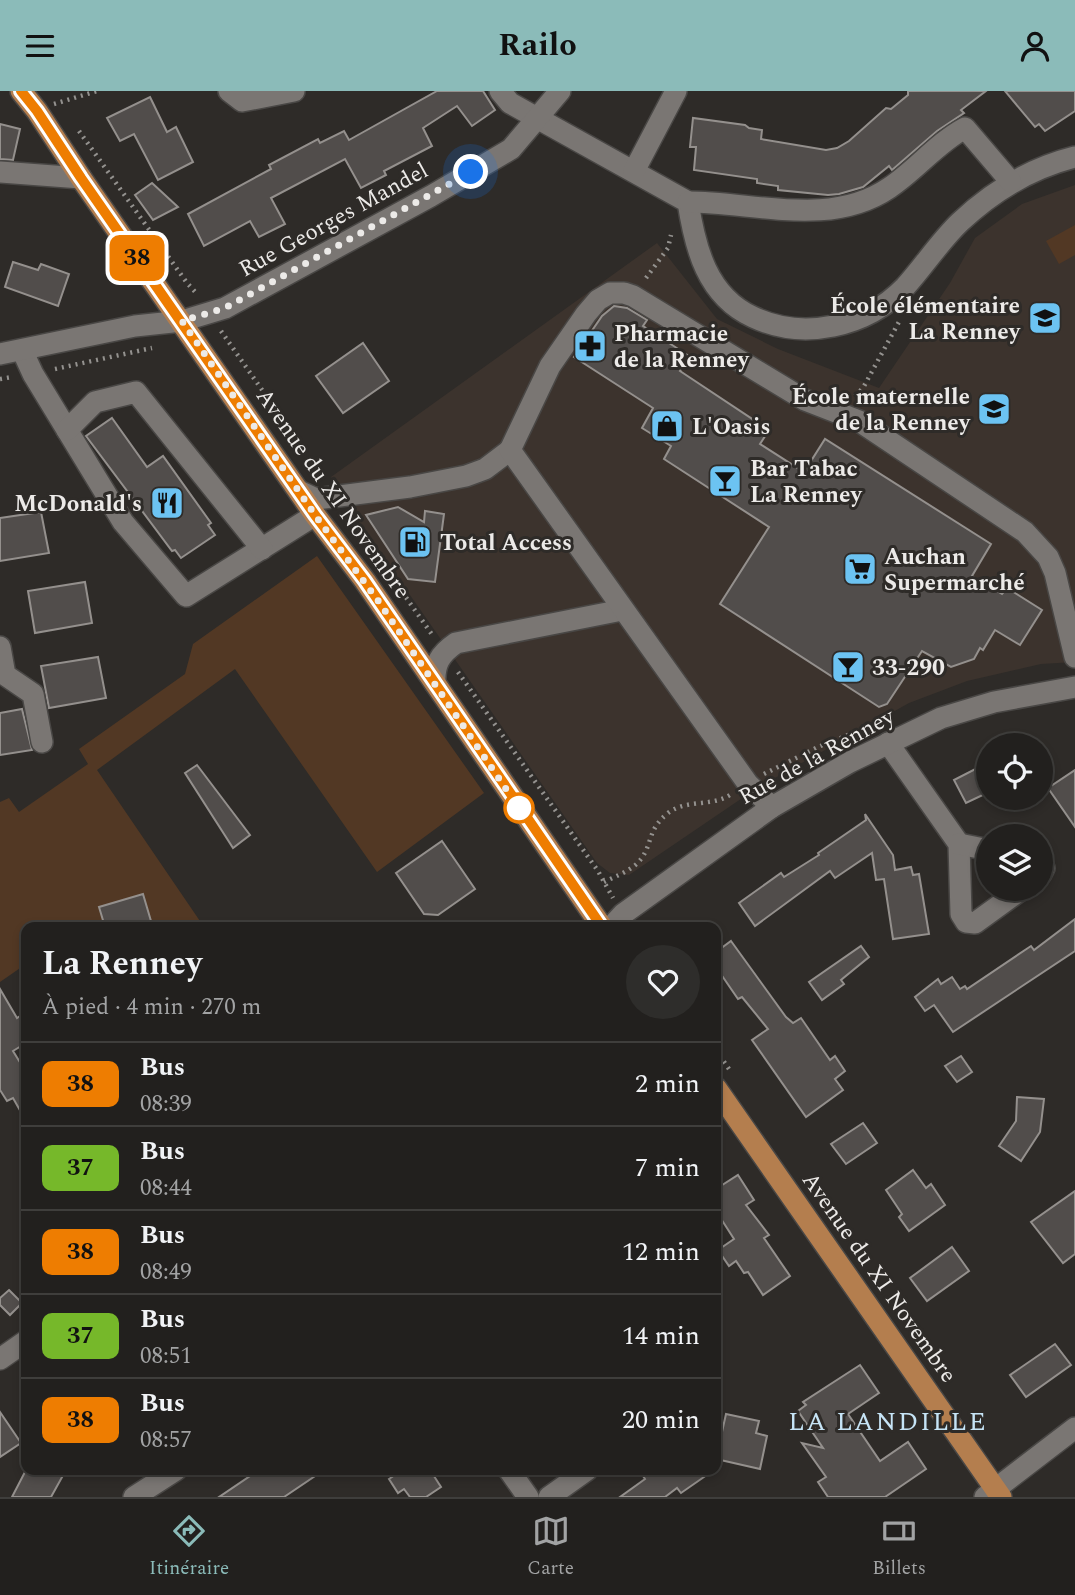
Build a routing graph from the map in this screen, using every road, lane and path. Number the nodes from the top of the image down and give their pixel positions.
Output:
1 (21, 91) edge
2 (97, 91) edge
3 (229, 91) edge
4 (294, 91) edge
5 (499, 91) edge
6 (560, 91) edge
7 (676, 91) edge
8 (54, 97) dead end
9 (59, 102) junction
10 (37, 111) junction
11 (66, 114) dead end
12 (537, 117) junction
13 (75, 125) dead end
14 (1075, 157) edge
15 (635, 171) junction
16 (0, 172) edge
17 (81, 178) junction
18 (1011, 182) junction
19 (688, 202) junction
20 (672, 232) dead end
21 (195, 291) dead end
22 (632, 296) junction
23 (893, 297) junction
24 (182, 321) junction
25 (196, 342) junction
26 (156, 347) dead end
27 (22, 350) junction
28 (0, 353) edge
29 (33, 374) junction
30 (0, 379) edge
31 (839, 411) junction
32 (67, 430) junction
33 (510, 450) junction
34 (299, 491) junction
35 (336, 498) junction
36 (315, 515) junction
37 (262, 549) junction
38 (383, 566) dead end
39 (391, 576) dead end
40 (622, 610) junction
41 (0, 647) edge
42 (444, 652) junction
43 (1075, 657) edge
44 (435, 684) junction
45 (1075, 688) edge
46 (42, 742) dead end
47 (888, 743) junction
48 (772, 807) junction
49 (958, 844) junction
50 (976, 847) edge
51 (1005, 901) edge
52 (617, 921) edge
53 (598, 922) edge
54 (721, 1095) edge
55 (21, 1344) edge
56 (0, 1359) edge
57 (1075, 1428) edge
58 (168, 1475) edge
59 (513, 1475) edge
60 (580, 1475) edge
61 (994, 1494) edge
62 (134, 1497) edge
63 (528, 1497) edge
64 (549, 1497) edge

1 - 10 main road, Avenue du XI Novembre
2 - 9 path
3 - 4 street
5 - 12 street
6 - 12 street, Rue Georges Mandel
7 - 15 street
8 - 9 path
9 - 10 path
9 - 11 path
10 - 17 main road, Avenue du XI Novembre
12 - 15 street
12 - 24 street, Rue Georges Mandel
13 - 21 path
14 - 18 street
15 - 19 street
16 - 17 street
17 - 24 main road, Avenue du XI Novembre
18 - 19 street
18 - 23 street
19 - 23 street
20 - 22 path
22 - 31 street
22 - 33 street
23 - 31 path
24 - 25 main road, Avenue du XI Novembre
24 - 27 street, Rue Georges Mandel
25 - 34 main road, Avenue du XI Novembre
25 - 35 path
26 - 29 path
27 - 28 street, Rue Georges Mandel
27 - 29 street
29 - 30 path
29 - 32 street
31 - 43 street
32 - 37 street
32 - 37 street
33 - 35 street
33 - 40 street
34 - 35 street
34 - 36 main road, Avenue du XI Novembre
35 - 38 path
36 - 37 street
36 - 44 main road, Avenue du XI Novembre
39 - 42 path
40 - 42 street
40 - 48 street
41 - 46 street
42 - 44 street
42 - 52 path
44 - 53 main road, Avenue du XI Novembre
45 - 47 street, Rue de la Renney
47 - 48 street, Rue de la Renney
47 - 49 street
48 - 52 street, Rue de la Renney
49 - 50 street
49 - 51 street
54 - 61 main road, Avenue du XI Novembre
55 - 56 street
57 - 61 street
58 - 62 street
59 - 63 street
60 - 64 street

